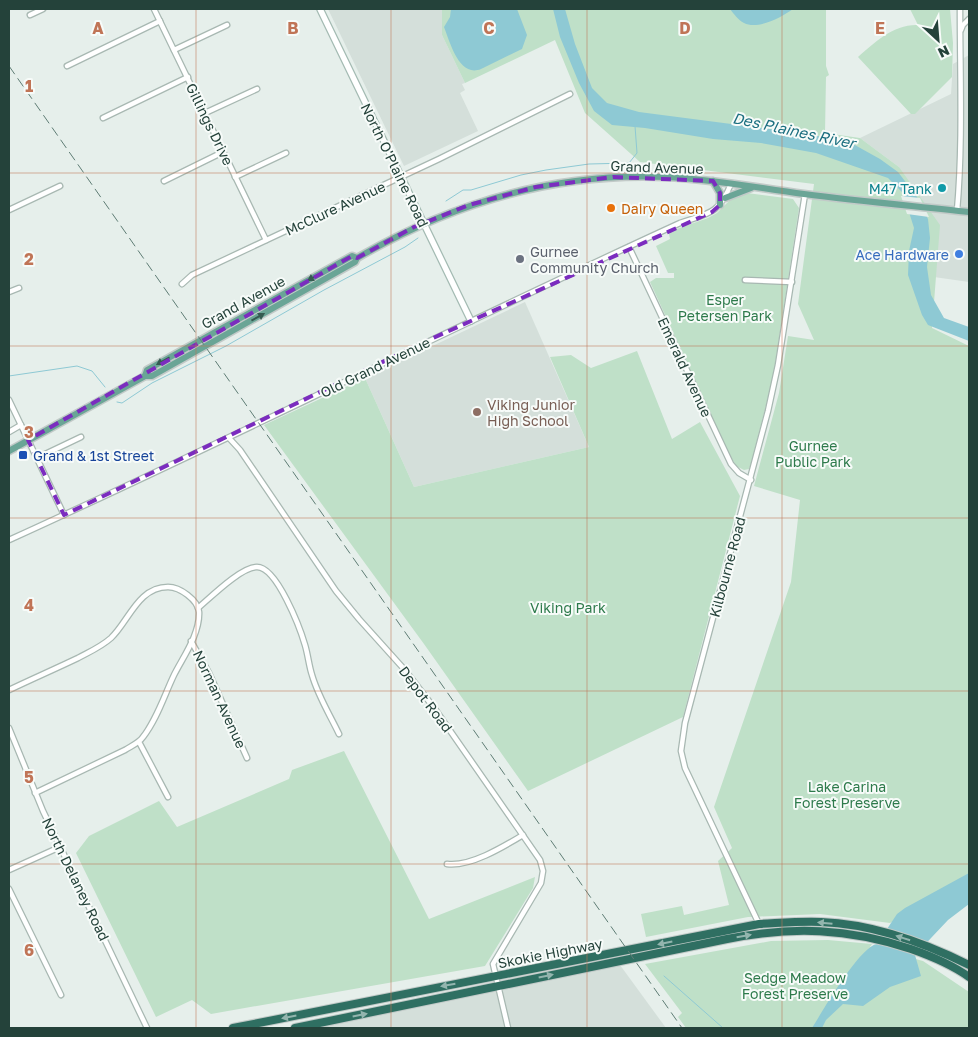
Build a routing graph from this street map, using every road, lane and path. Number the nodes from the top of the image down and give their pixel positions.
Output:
1 (43, 9) edge
2 (154, 9) edge
3 (320, 9) edge
4 (960, 9) edge
5 (30, 15) dead end
6 (969, 19) edge
7 (160, 21) junction
8 (227, 25) dead end
9 (960, 33) junction
10 (174, 50) junction
11 (67, 66) dead end
12 (188, 77) junction
13 (257, 89) dead end
14 (570, 94) dead end
15 (205, 114) junction
16 (103, 118) dead end
17 (223, 152) junction
18 (286, 153) dead end
19 (401, 176) junction
20 (236, 177) junction
21 (164, 181) dead end
22 (712, 181) junction
23 (731, 184) junction
24 (60, 186) dead end
25 (754, 187) junction
26 (805, 194) junction
27 (725, 198) junction
28 (720, 205) junction
29 (9, 210) edge
30 (957, 211) junction
31 (969, 212) edge
32 (424, 223) junction
33 (266, 240) junction
34 (629, 247) junction
35 (744, 280) dead end
36 (792, 282) junction
37 (182, 284) dead end
38 (19, 288) dead end
39 (9, 292) edge
40 (472, 321) junction
41 (9, 400) edge
42 (21, 425) junction
43 (9, 432) edge
44 (81, 437) dead end
45 (230, 438) junction
46 (28, 440) junction
47 (9, 451) edge
48 (37, 458) junction
49 (751, 480) junction
50 (64, 515) junction
51 (9, 540) edge
52 (198, 608) junction
53 (191, 641) junction
54 (9, 690) edge
55 (9, 728) edge
56 (339, 734) dead end
57 (139, 742) junction
58 (247, 758) dead end
59 (35, 793) junction
60 (168, 797) dead end
61 (523, 835) junction
62 (60, 847) junction
63 (447, 864) dead end
64 (9, 870) edge
65 (9, 889) edge
66 (759, 924) junction
67 (762, 933) junction
68 (969, 965) edge
69 (496, 976) junction
70 (969, 976) edge
71 (498, 986) junction
72 (61, 995) dead end
73 (147, 1028) edge
74 (233, 1028) edge
75 (295, 1028) edge
76 (508, 1028) edge

1 - 5 street
2 - 7 street, Gillings Drive
3 - 19 street, North O'Plaine Road
4 - 9 street
6 - 9 street
7 - 10 street, Gillings Drive
7 - 11 street
8 - 10 street
9 - 30 street
10 - 12 street, Gillings Drive
12 - 15 street, Gillings Drive
12 - 16 street
13 - 15 street
14 - 19 street, McClure Avenue
15 - 17 street, Gillings Drive
17 - 20 street, Gillings Drive
17 - 21 street
18 - 20 street
19 - 32 street, North O'Plaine Road
19 - 33 street, McClure Avenue
20 - 33 street, Gillings Drive
22 - 23 main road, Grand Avenue
22 - 28 main road
22 - 32 main road, Grand Avenue
23 - 25 main road, Grand Avenue
23 - 27 street, Old Grand Avenue
24 - 29 street
25 - 26 main road, Grand Avenue
25 - 27 main road
26 - 30 main road, Grand Avenue
26 - 36 street, Kilbourne Road
27 - 28 street, Old Grand Avenue
28 - 34 street, Old Grand Avenue
30 - 31 main road, Grand Avenue
32 - 40 street, North O'Plaine Road
32 - 46 main road, Grand Avenue
33 - 37 street, McClure Avenue
34 - 40 street, Old Grand Avenue
34 - 49 street, Emerald Avenue
35 - 36 street
36 - 49 street, Kilbourne Road
38 - 39 street
40 - 45 street, Old Grand Avenue
41 - 42 street
42 - 43 street
42 - 46 street
44 - 48 street
45 - 50 street, Old Grand Avenue
45 - 61 street, Depot Road
46 - 47 main road, Grand Avenue
46 - 48 street
48 - 50 street
49 - 66 street, Kilbourne Road
50 - 51 street, Old Grand Avenue
52 - 53 street
52 - 54 street
52 - 56 street
53 - 57 street
53 - 58 street, Norman Avenue
55 - 59 street, North Delaney Road
57 - 59 street
57 - 60 street
59 - 62 street, North Delaney Road
61 - 63 street
61 - 69 street, Depot Road
62 - 64 street
62 - 73 street, North Delaney Road
65 - 72 street
66 - 67 street, Kilbourne Road
68 -> 66 highway, Skokie Highway
66 -> 69 highway, Skokie Highway
67 - 70 highway, Skokie Highway
71 -> 67 highway, Skokie Highway
69 - 71 street, Depot Road
69 -> 74 highway, Skokie Highway
75 -> 71 highway, Skokie Highway
71 - 76 street, Depot Road

